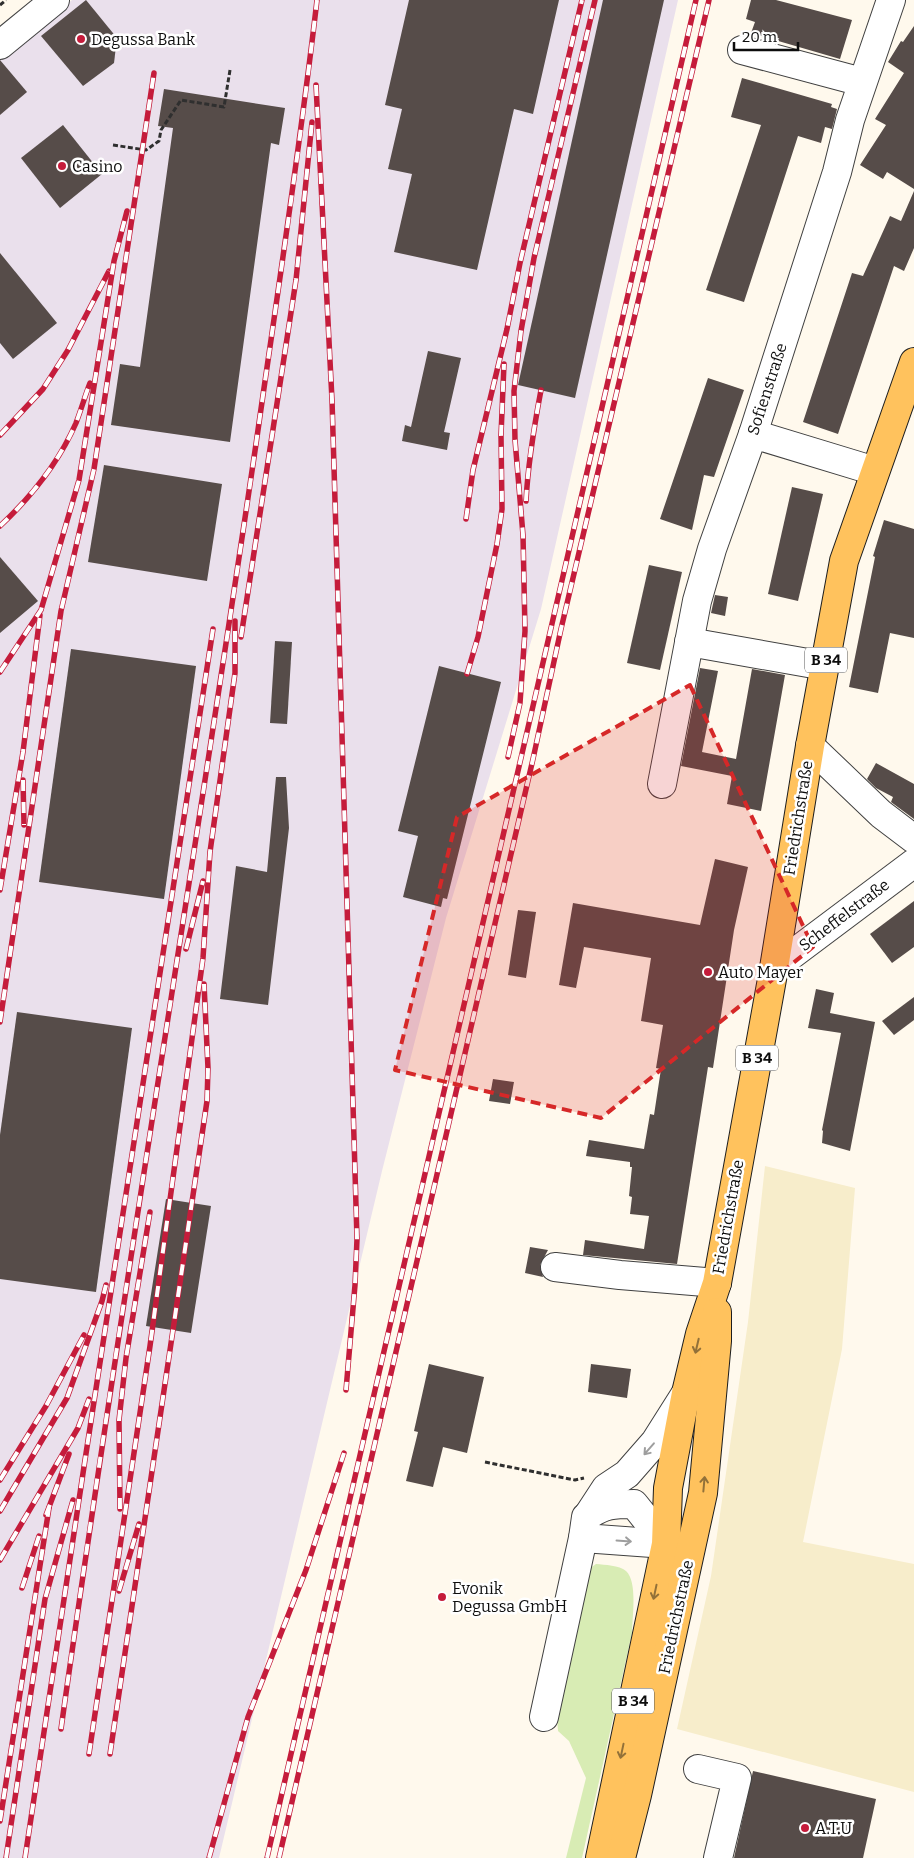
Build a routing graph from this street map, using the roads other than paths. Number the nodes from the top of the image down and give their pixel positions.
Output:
1 (55, 0) edge
2 (891, 0) edge
3 (0, 45) edge
4 (742, 50) dead end
5 (862, 82) junction
6 (914, 362) edge
7 (753, 434) junction
8 (875, 471) junction
9 (689, 642) junction
10 (825, 666) junction
11 (810, 746) junction
12 (662, 784) dead end
13 (914, 839) edge
14 (914, 863) edge
15 (774, 968) junction
16 (555, 1267) dead end
17 (716, 1283) junction
18 (686, 1394) junction
19 (695, 1526) junction
20 (585, 1528) junction
21 (666, 1544) junction
22 (684, 1584) junction
23 (544, 1717) dead end
24 (698, 1769) dead end
25 (600, 1858) edge
26 (621, 1858) edge
27 (718, 1858) edge

1 - 3 street
2 - 5 street, Sofienstraße
4 - 5 street
5 - 7 street, Sofienstraße
6 - 8 main road, Friedrichstraße / B 34
7 - 8 street
7 - 9 street, Sofienstraße
8 - 10 main road, Friedrichstraße / B 34
9 - 10 street
9 - 12 street, Sofienstraße
10 - 11 main road, Friedrichstraße / B 34
11 - 13 street
11 - 15 main road, Friedrichstraße / B 34
14 - 15 street, Scheffelstraße
15 - 17 main road, Friedrichstraße / B 34
16 - 17 street
17 -> 18 main road, Friedrichstraße / B 34
19 -> 17 main road, Friedrichstraße / B 34
18 -> 20 street
18 - 21 main road, Friedrichstraße / B 34
19 - 21 main road
19 - 22 main road, Friedrichstraße / B 34
20 -> 21 street
20 - 21 street
20 - 23 street
21 - 22 main road
21 -> 25 main road, B 34
22 - 26 main road, Friedrichstraße / B 34
24 - 27 street

